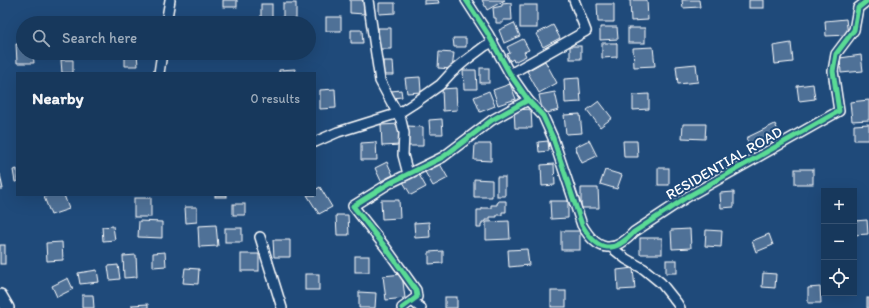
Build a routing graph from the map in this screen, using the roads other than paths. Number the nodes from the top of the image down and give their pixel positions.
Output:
1 (170, 0) edge
2 (368, 0) edge
3 (466, 0) edge
4 (574, 0) edge
5 (868, 0) edge
6 (167, 16) edge
7 (493, 42) junction
8 (161, 60) edge
9 (159, 72) edge
10 (510, 74) junction
11 (528, 100) junction
12 (398, 113) junction
13 (316, 142) edge
14 (408, 174) junction
15 (260, 237) dead end
16 (604, 249) junction
17 (0, 296) edge
18 (412, 301) junction
19 (7, 308) edge
20 (282, 308) edge
21 (402, 308) edge
22 (421, 308) edge
23 (680, 308) edge

1 - 6 street
2 - 12 street
3 - 7 street
4 - 10 street
5 - 16 street, RESIDENTIAL ROAD
7 - 10 street
7 - 12 street
8 - 9 street
10 - 11 street
11 - 14 street
11 - 16 street
12 - 13 street
12 - 14 street
14 - 18 street
15 - 20 street
16 - 23 street
17 - 19 main road
18 - 21 street
18 - 22 street

